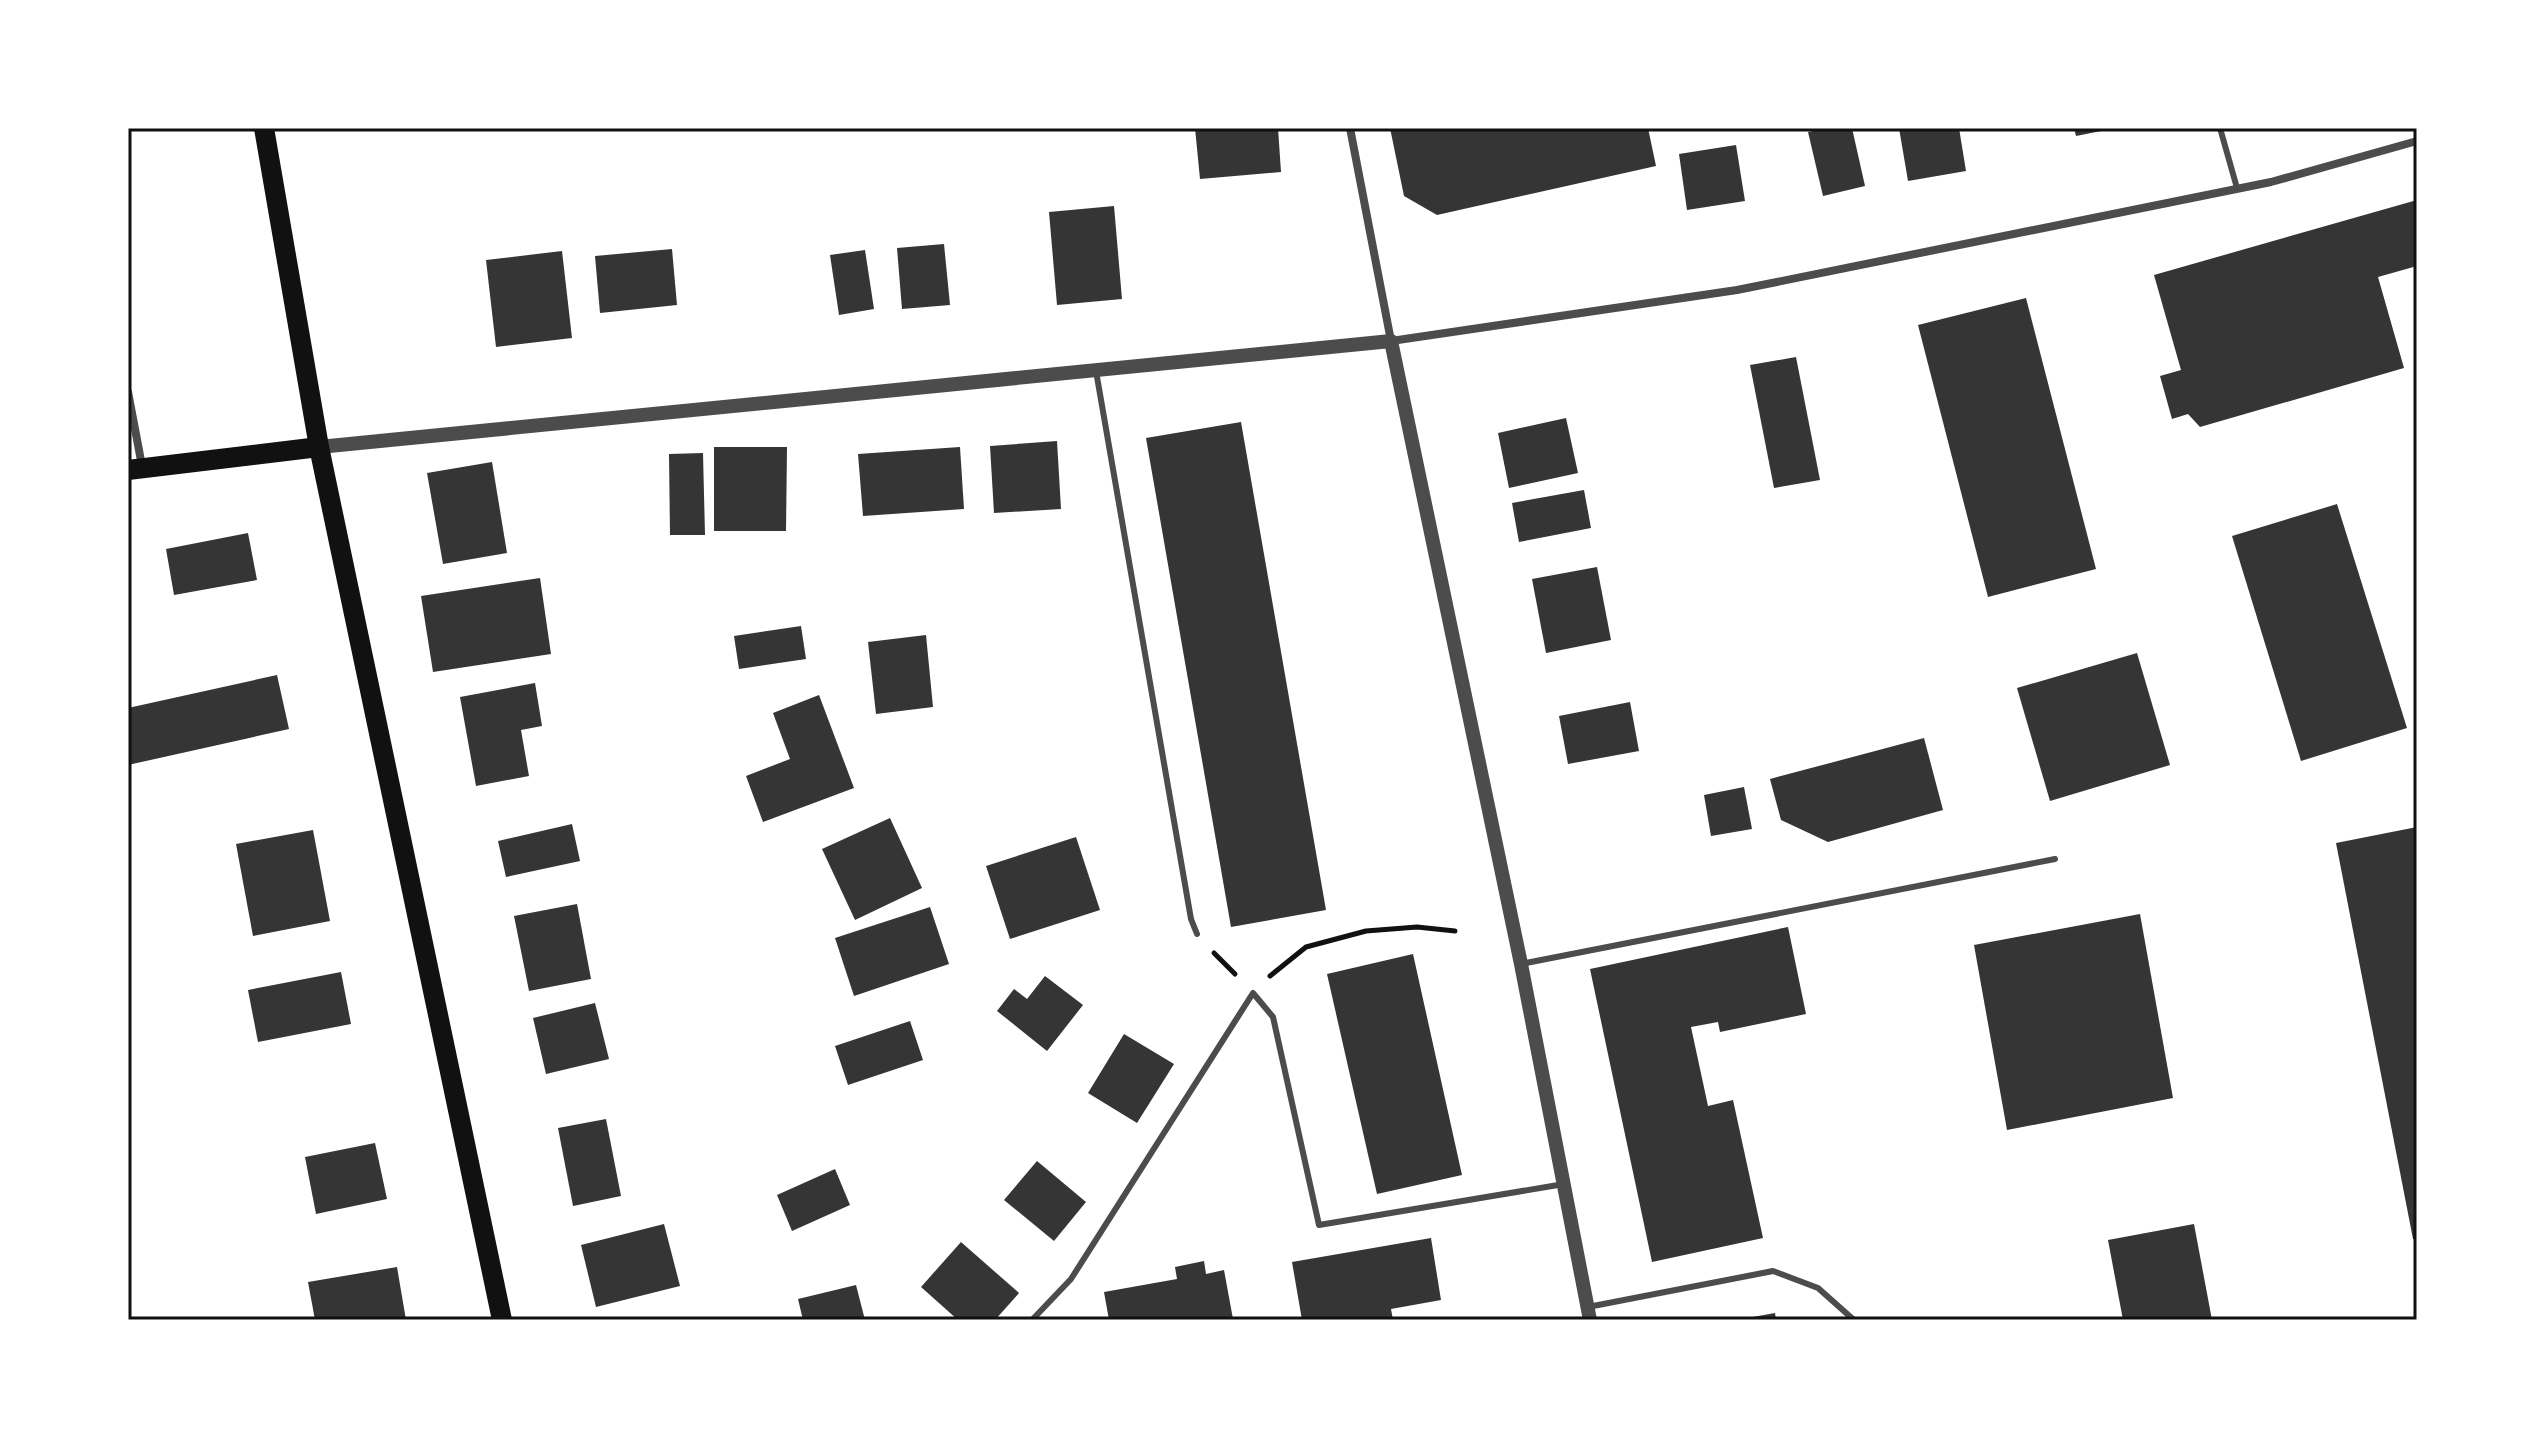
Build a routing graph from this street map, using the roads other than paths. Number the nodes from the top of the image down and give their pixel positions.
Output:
1 (264, 128) edge
2 (1350, 128) edge
3 (2220, 128) edge
4 (2417, 141) edge
5 (2237, 188) junction
6 (1391, 341) junction
7 (1096, 370) junction
8 (128, 392) edge
9 (319, 447) junction
10 (135, 468) edge
11 (2055, 859) dead end
12 (1197, 934) road end
13 (1521, 964) junction
14 (1564, 1184) junction
15 (1589, 1314) edge
16 (502, 1320) edge
17 (1032, 1320) edge
18 (1854, 1320) edge

1 - 9 main road
2 - 6 street
3 - 5 lane
4 - 5 street
5 - 6 street
6 - 7 street
6 - 13 street
7 - 9 street
7 - 12 lane
8 - 10 street
9 - 10 main road
9 - 16 main road
11 - 13 lane
13 - 14 street
14 - 15 street
14 - 17 lane
15 - 18 lane

